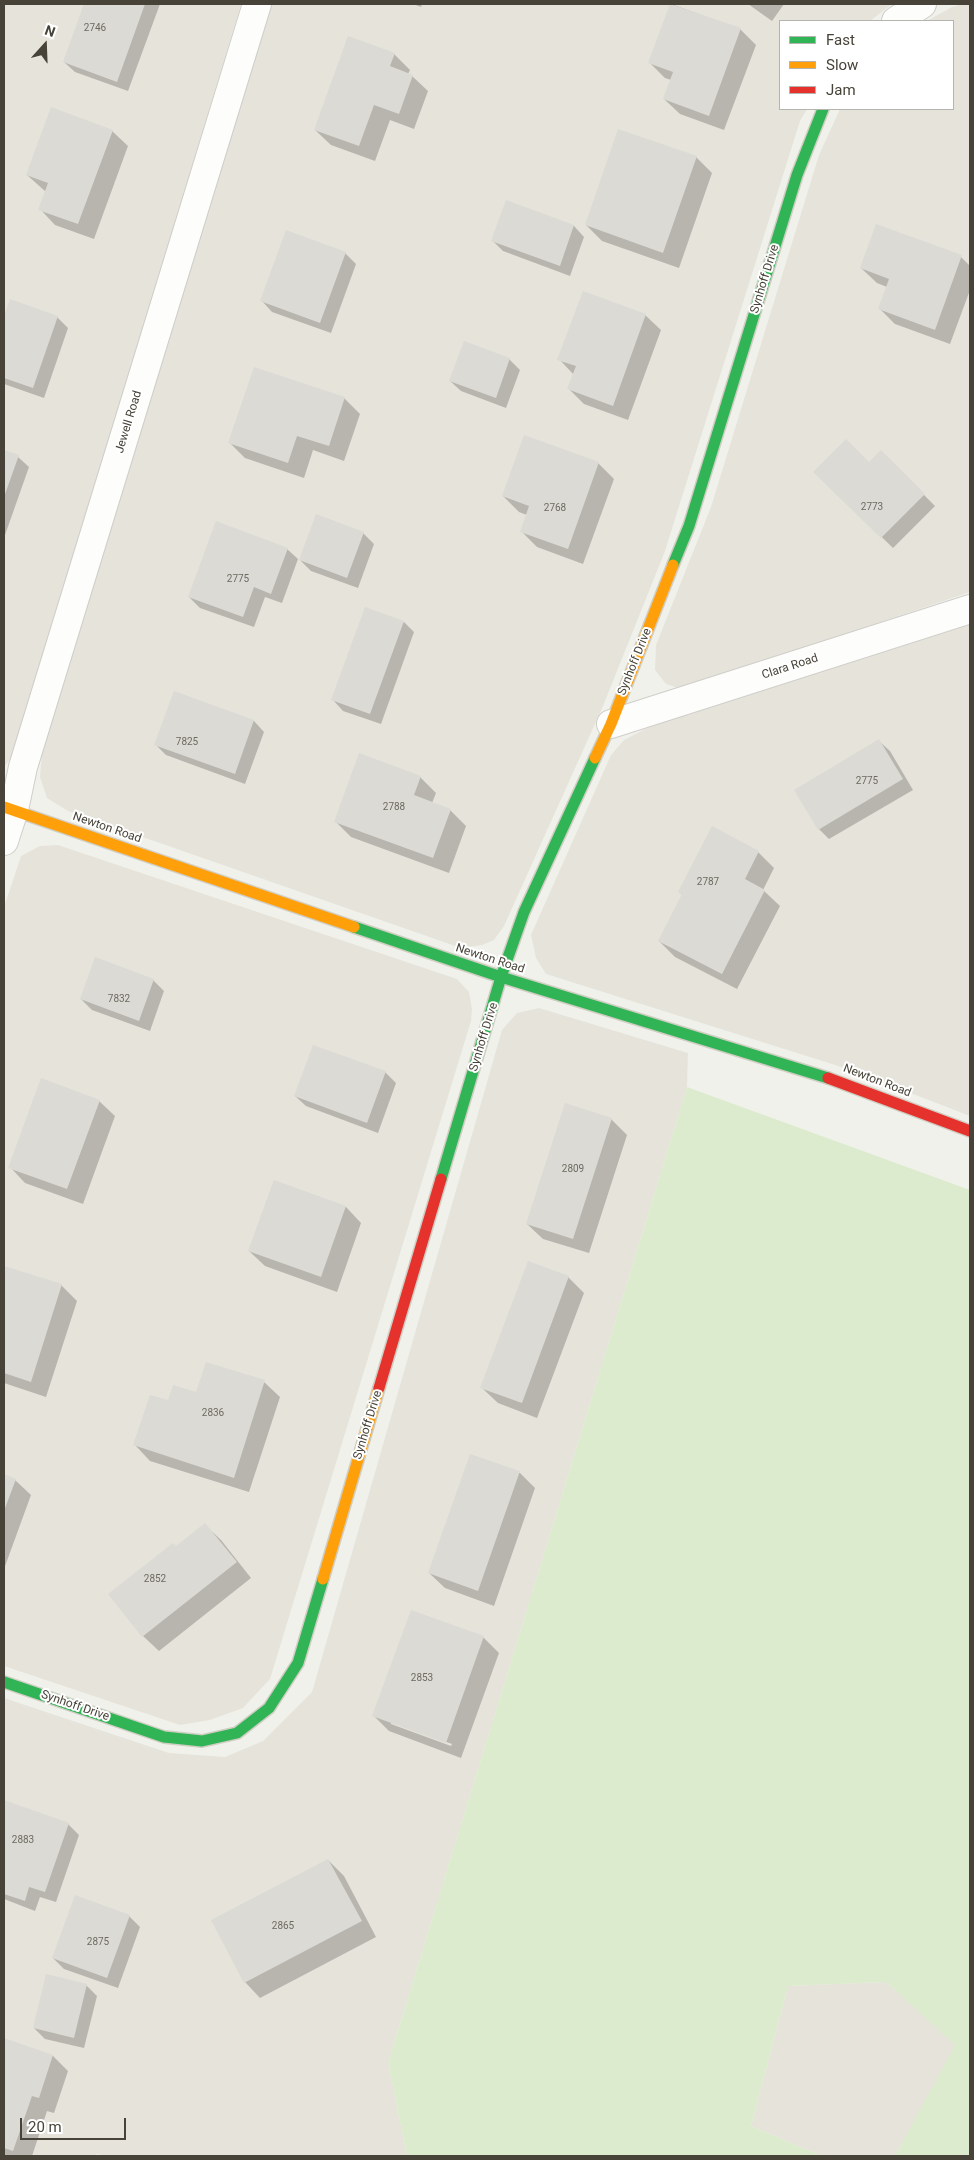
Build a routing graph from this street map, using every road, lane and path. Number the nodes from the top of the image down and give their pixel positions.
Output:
1 (257, 4) edge
2 (922, 4) edge
3 (898, 20) edge
4 (824, 110) edge
5 (970, 610) edge
6 (610, 724) junction
7 (9, 809) edge
8 (4, 841) edge
9 (502, 977) junction
10 (970, 1131) edge
11 (4, 1682) edge

1 - 7 street, Jewell Road
2 - 3 street
4 - 6 street, Synhoff Drive
5 - 6 street, Clara Road
6 - 9 street, Synhoff Drive
7 - 8 street, Jewell Road
7 - 9 street, Newton Road
9 - 10 street, Newton Road
9 - 11 street, Synhoff Drive

